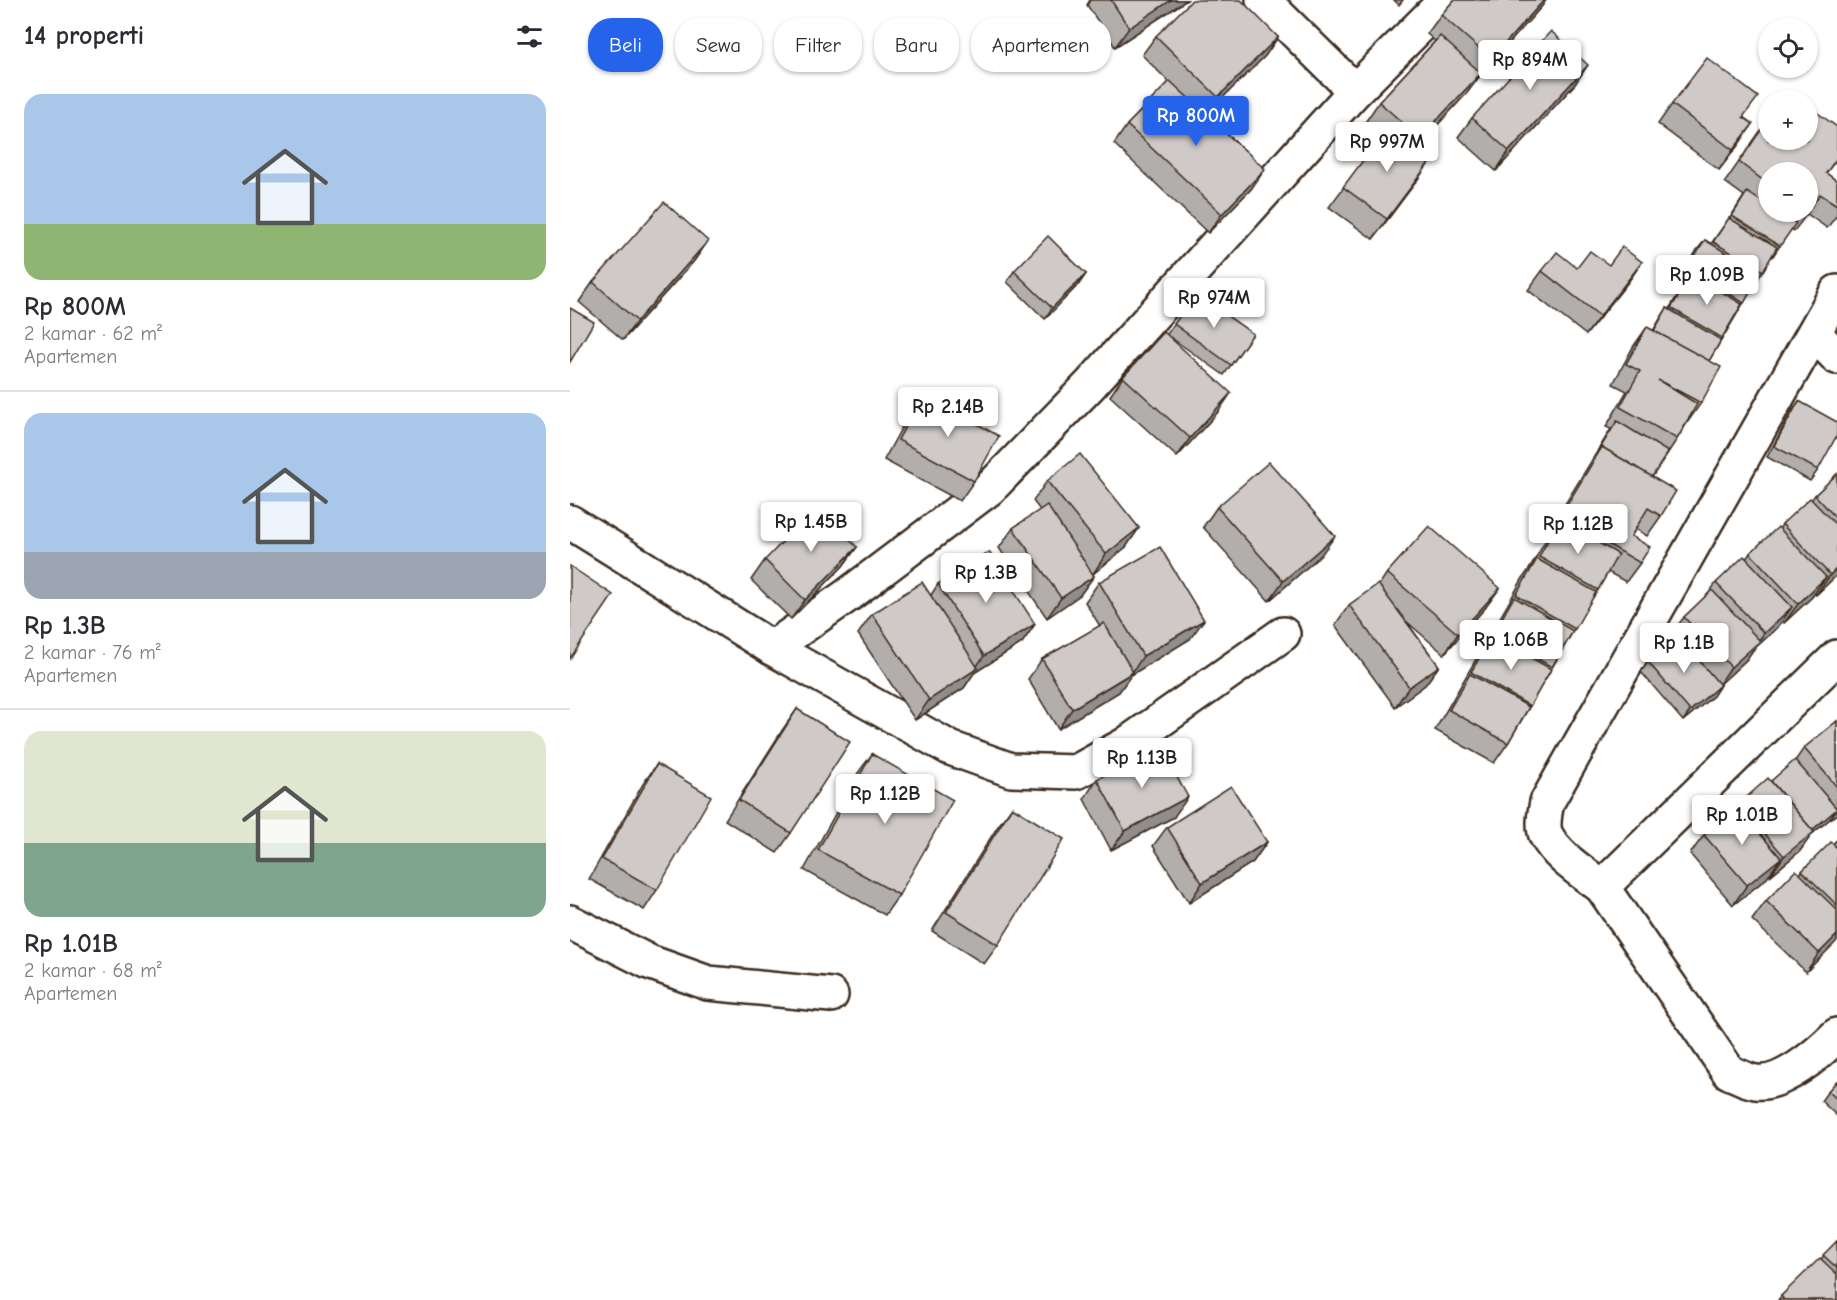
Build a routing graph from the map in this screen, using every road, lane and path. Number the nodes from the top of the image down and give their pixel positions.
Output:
1 (1263, 0) edge
2 (1446, 0) edge
3 (1355, 92) junction
4 (1837, 292) edge
5 (1815, 334) junction
6 (1837, 357) edge
7 (570, 522) edge
8 (1283, 634) dead end
9 (772, 648) junction
10 (1837, 657) edge
11 (1602, 887) junction
12 (570, 922) edge
13 (831, 995) dead end
14 (1837, 1035) edge

1 - 3 street
2 - 3 street
3 - 9 street
4 - 5 street
5 - 6 street
5 - 11 street
7 - 9 street
8 - 9 street
10 - 11 street
11 - 14 street
12 - 13 street

